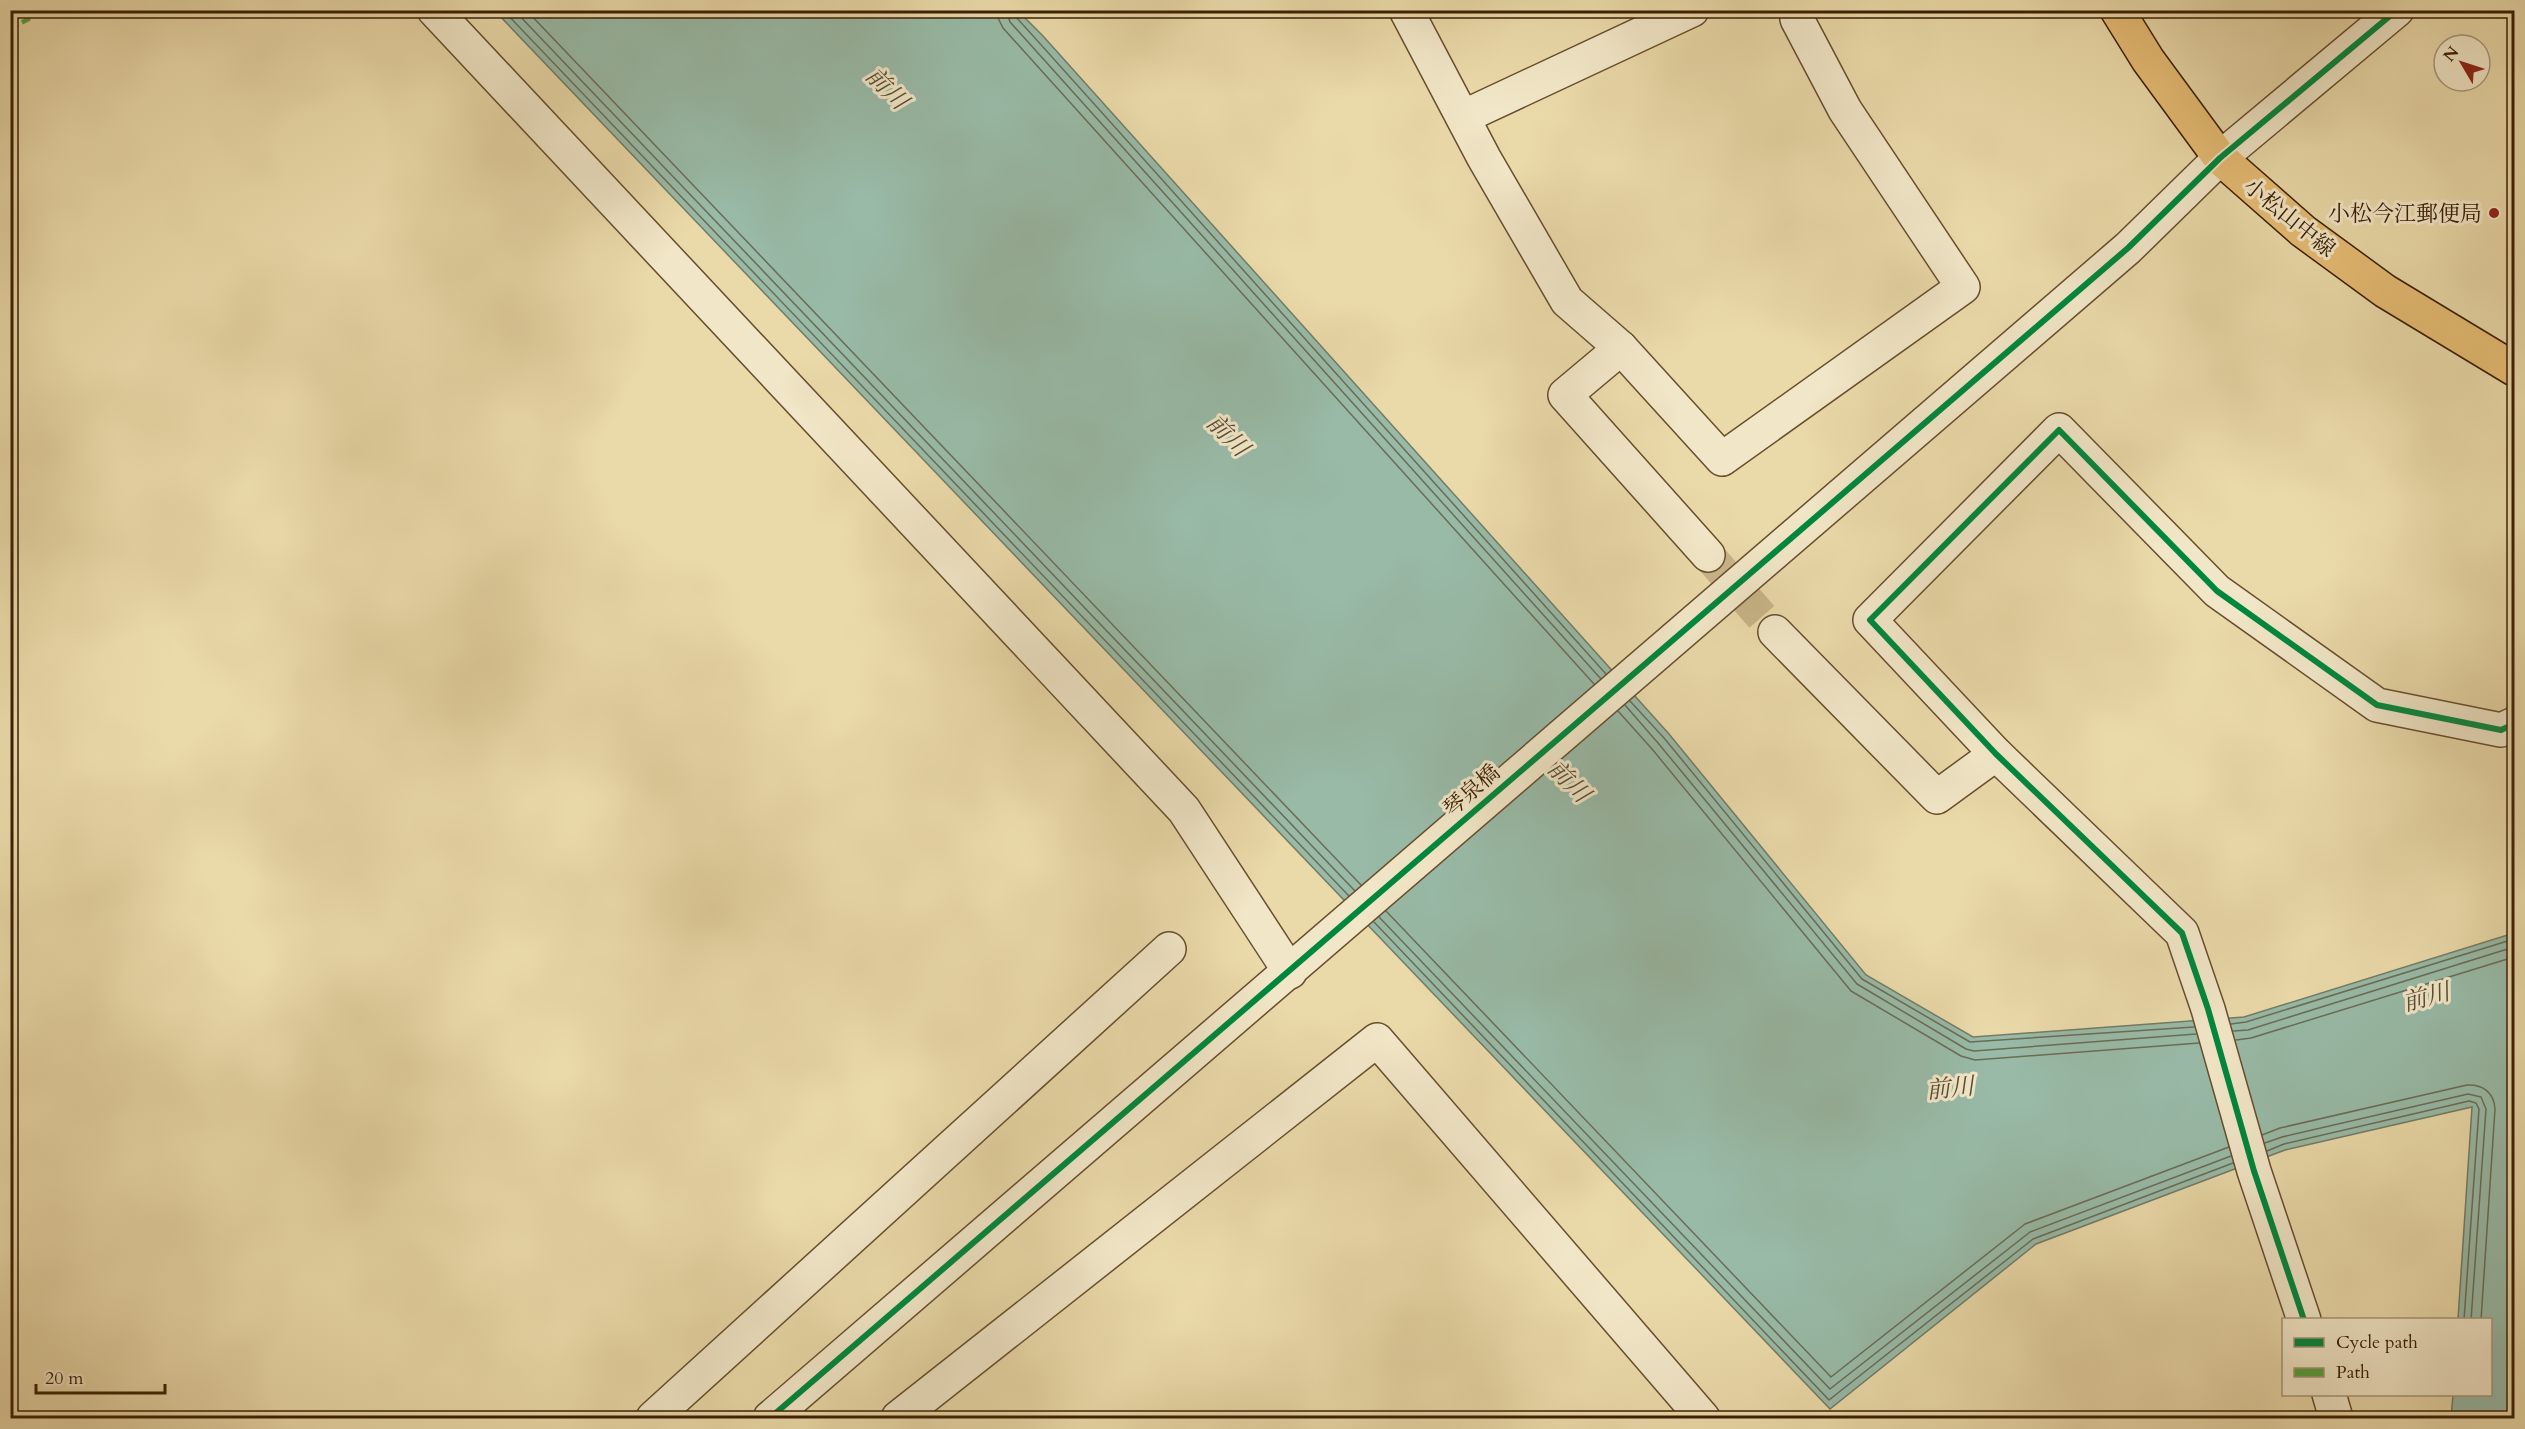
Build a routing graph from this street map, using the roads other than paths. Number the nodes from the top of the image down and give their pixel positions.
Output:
1 (434, 10) edge
2 (1406, 10) edge
3 (1692, 10) edge
4 (1796, 10) edge
5 (2117, 10) edge
6 (2397, 10) edge
7 (1463, 117) junction
8 (2220, 158) junction
9 (1621, 348) junction
10 (2514, 369) edge
11 (1708, 555) tunnel mouth
12 (1775, 632) tunnel mouth
13 (2514, 724) edge
14 (1996, 754) junction
15 (1169, 949) dead end
16 (1290, 972) junction
17 (2303, 1318) edge
18 (2329, 1396) edge
19 (653, 1419) edge
20 (771, 1419) edge
21 (898, 1419) edge
22 (1703, 1419) edge
23 (2336, 1419) edge

1 - 16 street
2 - 7 street
3 - 7 street
4 - 9 street
5 - 8 main road, 小松山中線
6 - 8 street, 琴泉橋
7 - 9 street
8 - 10 main road, 小松山中線
8 - 16 street, 琴泉橋
9 - 11 street
12 - 14 street
13 - 14 street
14 - 17 street
15 - 19 street
16 - 20 street, 琴泉橋
18 - 23 street
21 - 22 street

